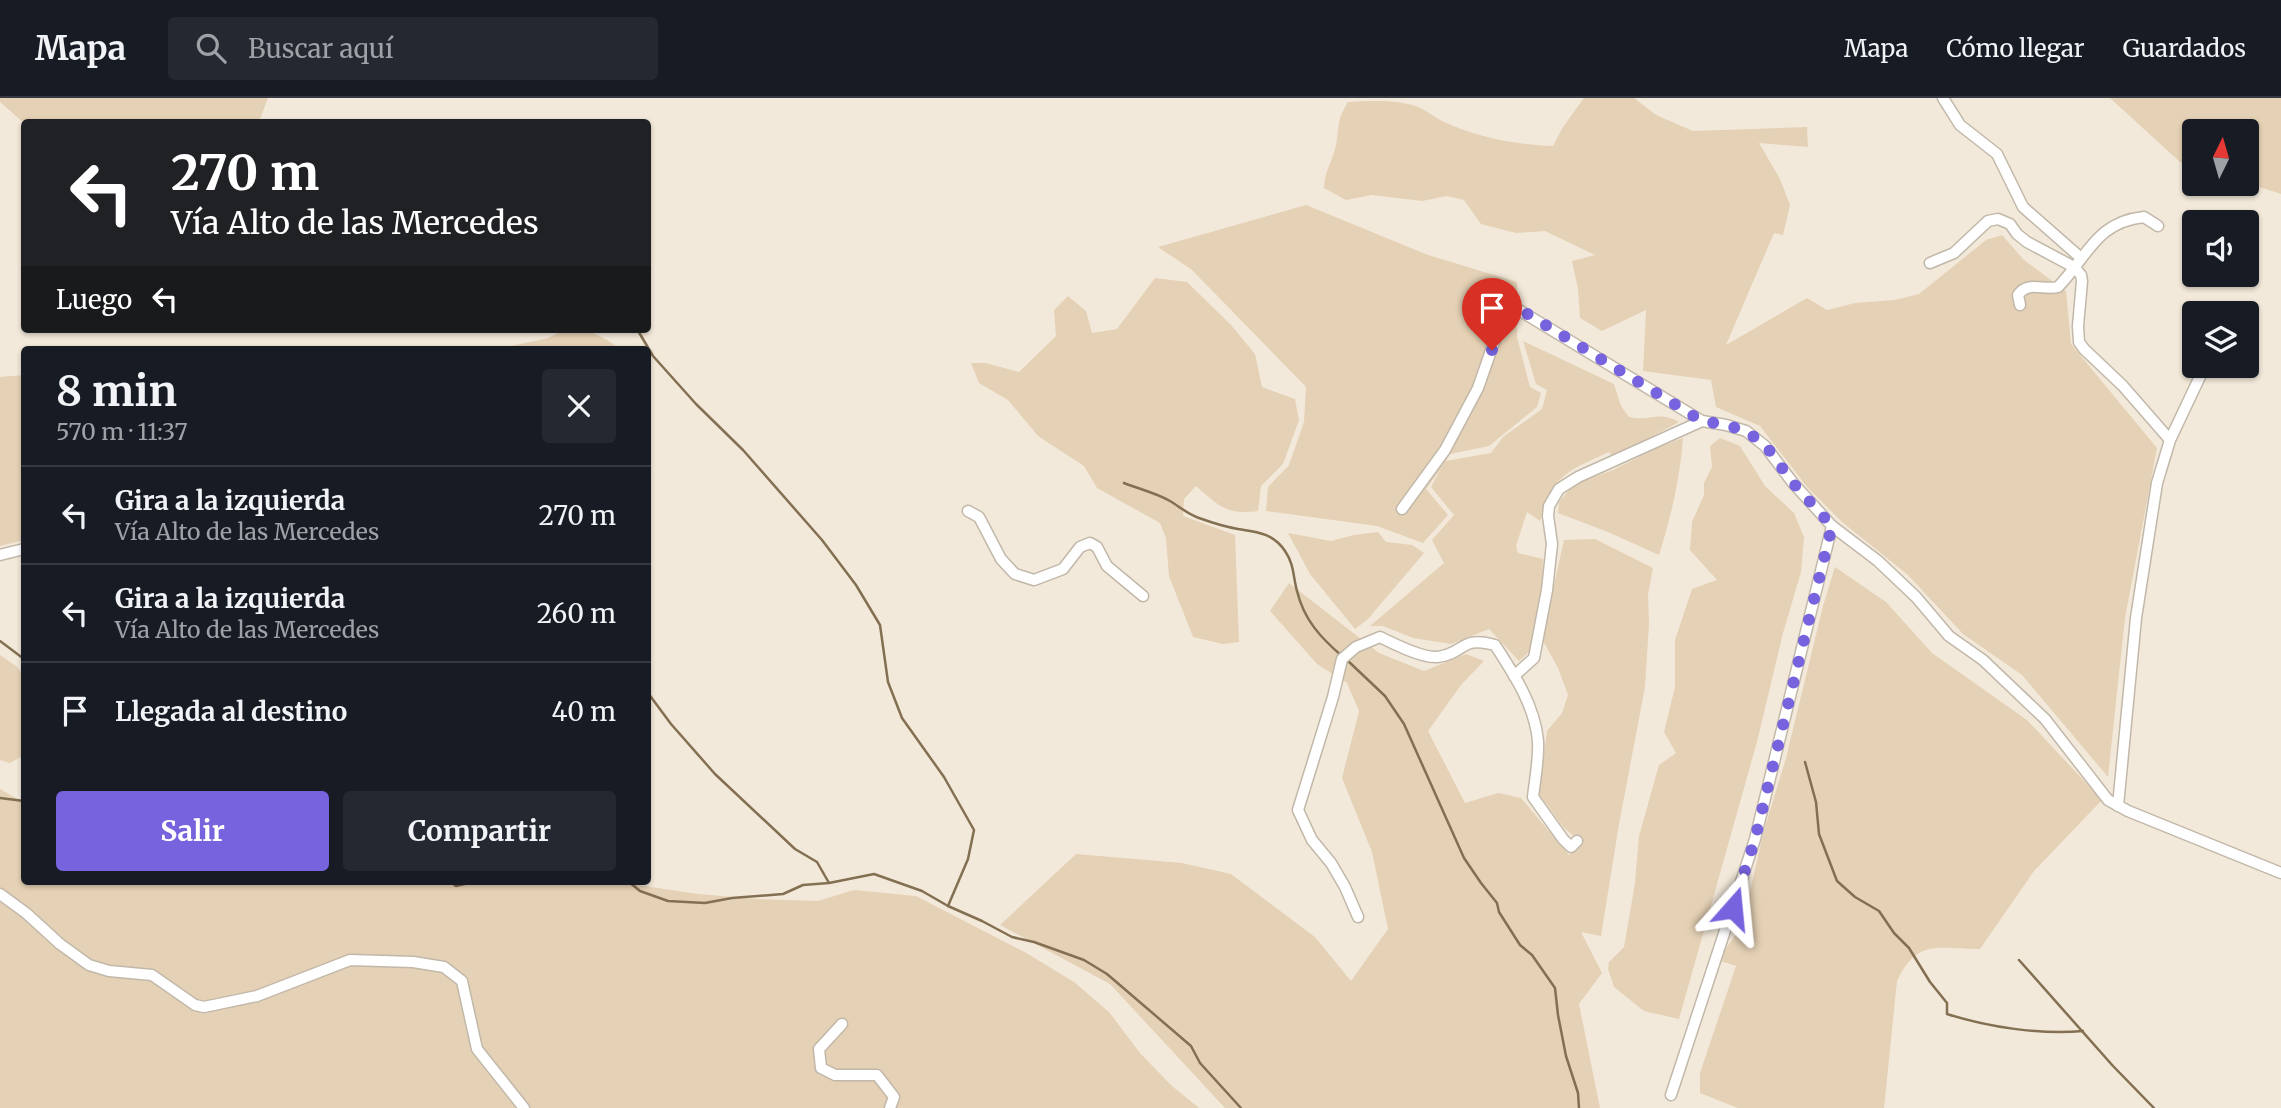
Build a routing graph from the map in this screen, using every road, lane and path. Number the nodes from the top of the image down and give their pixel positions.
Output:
1 (1943, 98) edge
2 (2158, 226) dead end
3 (2078, 262) junction
4 (1930, 263) dead end
5 (2020, 305) dead end
6 (2200, 378) edge
7 (1702, 421) junction
8 (2170, 440) junction
9 (1402, 509) dead end
10 (968, 512) dead end
11 (1832, 526) junction
12 (21, 550) edge
13 (0, 555) edge
14 (1143, 596) dead end
15 (1514, 676) junction
16 (2118, 806) junction
17 (1577, 841) dead end
18 (2281, 873) edge
19 (0, 894) edge
20 (1358, 916) dead end
21 (842, 1024) dead end
22 (1671, 1095) dead end
23 (524, 1108) edge
24 (890, 1108) edge

1 - 3 street
2 - 3 street
3 - 4 street
3 - 5 street
3 - 8 street
6 - 8 street
7 - 9 street
7 - 11 street
7 - 15 street
8 - 16 street
10 - 14 street
11 - 16 street
11 - 22 street
12 - 13 street
15 - 17 street
15 - 20 street
16 - 18 street
19 - 23 street
21 - 24 street

